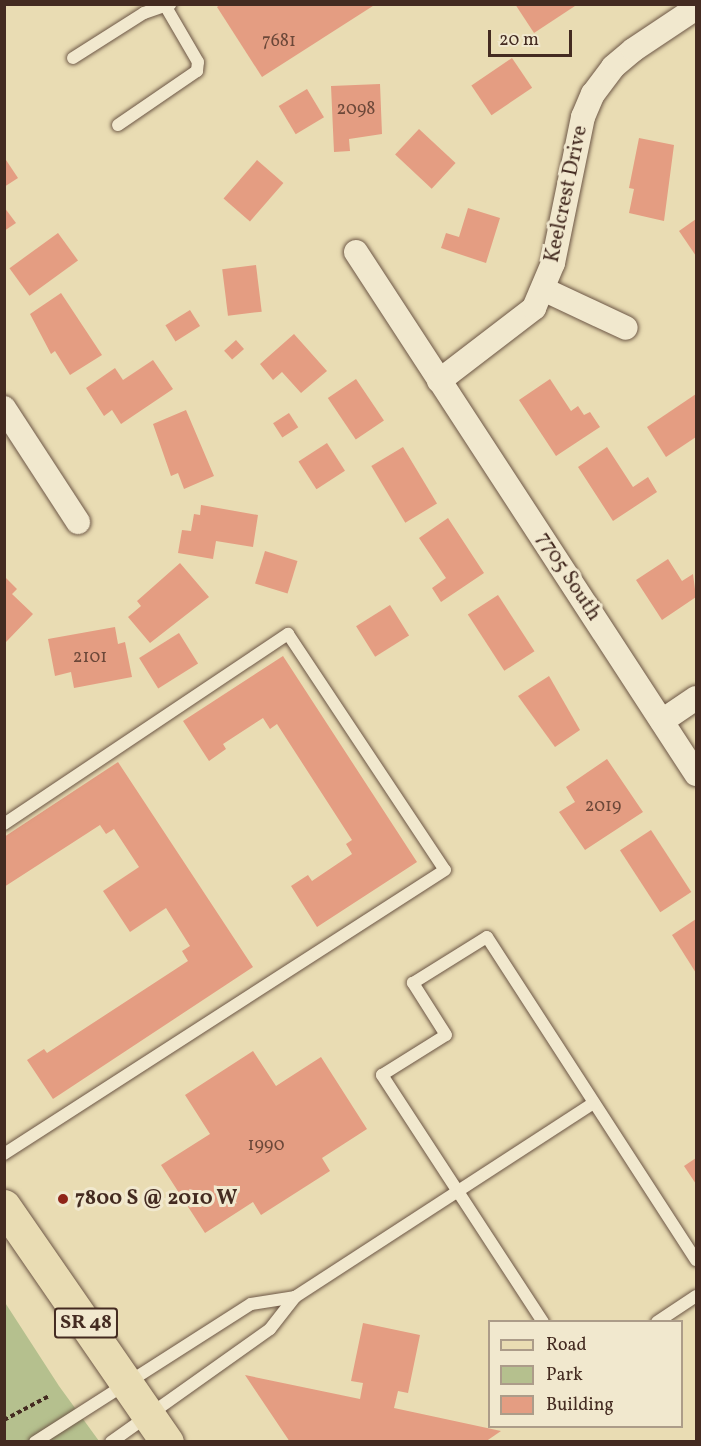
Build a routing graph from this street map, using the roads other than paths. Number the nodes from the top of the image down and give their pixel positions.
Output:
1 (168, 6) edge
2 (696, 8) edge
3 (73, 58) dead end
4 (118, 125) dead end
5 (356, 252) dead end
6 (545, 290) junction
7 (626, 328) dead end
8 (439, 381) junction
9 (4, 408) edge
10 (78, 522) dead end
11 (696, 698) edge
12 (662, 721) junction
13 (696, 774) edge
14 (4, 824) edge
15 (594, 1103) junction
16 (4, 1154) edge
17 (457, 1192) junction
18 (4, 1206) edge
19 (696, 1260) edge
20 (696, 1296) edge
21 (295, 1297) junction
22 (542, 1320) edge
23 (660, 1320) edge
24 (126, 1382) junction
25 (158, 1429) edge
26 (35, 1442) edge
27 (111, 1442) edge

1 - 3 lane
1 - 4 lane
2 - 6 street, Keelcrest Drive
5 - 8 street, 7705 South
6 - 7 street
6 - 8 street, Keelcrest Drive
8 - 12 street, 7705 South
9 - 10 street
11 - 12 street
12 - 13 street, 7705 South
14 - 16 lane
15 - 17 lane
15 - 17 lane
15 - 19 lane
17 - 21 lane
17 - 22 lane
18 - 24 main road, SR 48
20 - 23 lane
21 - 24 lane
21 - 25 lane
24 - 25 main road, SR 48
24 - 26 lane
25 - 27 lane

